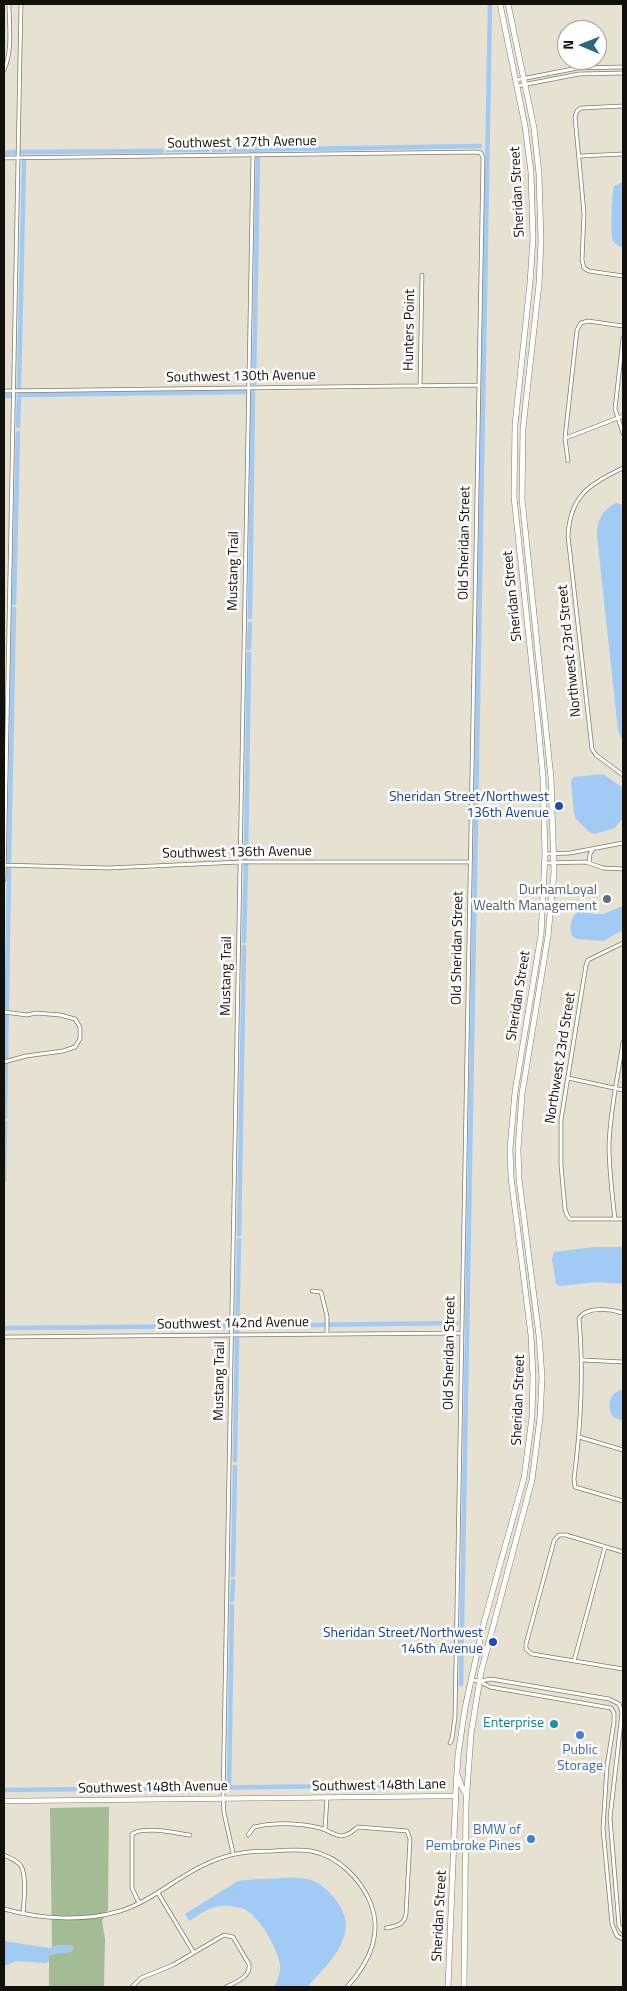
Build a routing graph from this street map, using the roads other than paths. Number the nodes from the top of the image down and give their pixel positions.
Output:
1 (9, 4) edge
2 (21, 4) edge
3 (500, 4) edge
4 (508, 4) edge
5 (623, 67) edge
6 (4, 70) edge
7 (623, 73) edge
8 (524, 78) junction
9 (516, 83) junction
10 (525, 84) junction
11 (623, 106) edge
12 (481, 153) joint
13 (253, 154) junction
14 (623, 154) edge
15 (580, 156) junction
16 (4, 158) edge
17 (19, 158) junction
18 (422, 275) dead end
19 (623, 276) edge
20 (623, 326) edge
21 (623, 338) edge
22 (479, 385) junction
23 (420, 386) junction
24 (248, 388) junction
25 (4, 391) edge
26 (14, 391) junction
27 (623, 416) edge
28 (617, 418) junction
29 (623, 433) edge
30 (565, 438) junction
31 (568, 461) dead end
32 (623, 468) edge
33 (623, 775) edge
34 (623, 842) edge
35 (593, 849) junction
36 (546, 854) junction
37 (553, 854) junction
38 (241, 862) junction
39 (470, 862) junction
40 (546, 863) junction
41 (553, 863) junction
42 (589, 863) junction
43 (4, 865) edge
44 (623, 869) edge
45 (4, 880) edge
46 (623, 943) edge
47 (4, 1013) edge
48 (623, 1042) edge
49 (4, 1062) edge
50 (568, 1078) junction
51 (616, 1088) junction
52 (623, 1090) edge
53 (615, 1219) junction
54 (623, 1219) edge
55 (312, 1291) dead end
56 (623, 1313) edge
57 (462, 1332) junction
58 (327, 1334) junction
59 (232, 1335) junction
60 (4, 1337) edge
61 (583, 1360) junction
62 (623, 1362) edge
63 (579, 1437) junction
64 (623, 1450) edge
65 (623, 1501) edge
66 (605, 1548) junction
67 (623, 1552) edge
68 (574, 1661) junction
69 (623, 1668) edge
70 (470, 1680) junction
71 (479, 1681) junction
72 (450, 1743) dead end
73 (457, 1771) junction
74 (465, 1790) junction
75 (456, 1796) junction
76 (223, 1798) junction
77 (302, 1798) joint
78 (327, 1798) junction
79 (4, 1800) edge
80 (325, 1829) junction
81 (190, 1835) dead end
82 (248, 1835) dead end
83 (233, 1853) junction
84 (4, 1855) edge
85 (158, 1893) junction
86 (139, 1903) junction
87 (4, 1909) edge
88 (23, 1914) junction
89 (386, 1928) dead end
90 (623, 1931) edge
91 (623, 1939) edge
92 (194, 1953) junction
93 (133, 1985) edge
94 (226, 1987) edge
95 (347, 1987) edge
96 (448, 1987) edge
97 (464, 1987) edge

1 - 6 street
2 - 17 street
3 - 9 main road, Sheridan Street
4 - 8 main road, Sheridan Street
5 - 8 street
7 - 10 street
8 - 9 street
8 - 10 main road, Sheridan Street
9 - 10 street
9 - 36 main road, Sheridan Street
10 - 37 main road, Sheridan Street
11 - 15 street
12 - 13 street, Southwest 127th Avenue
12 - 22 street, Old Sheridan Street
13 - 17 street, Southwest 127th Avenue
13 - 24 street, Mustang Trail
14 - 15 street
15 - 19 street
16 - 17 street, Southwest 127th Avenue
17 - 26 street
18 - 23 street, Hunters Point
20 - 30 street
21 - 28 street
22 - 23 street, Southwest 130th Avenue
22 - 39 street, Old Sheridan Street
23 - 24 street, Southwest 130th Avenue
24 - 26 street, Southwest 130th Avenue
24 - 38 street, Mustang Trail
25 - 26 street, Southwest 130th Avenue
26 - 43 street
27 - 28 street
28 - 29 street
28 - 30 street
30 - 31 street
32 - 33 street, Northwest 23rd Street
34 - 35 street
35 - 37 street
35 - 42 street
36 - 37 street
36 - 40 main road, Sheridan Street
37 - 41 main road, Sheridan Street
38 - 39 street, Southwest 136th Avenue
38 - 43 street, Southwest 136th Avenue
38 - 59 street, Mustang Trail
39 - 57 street, Old Sheridan Street
40 - 41 street
40 - 70 main road, Sheridan Street
41 - 42 street
41 - 71 main road, Sheridan Street
42 - 44 street
43 - 45 street
46 - 50 street, Northwest 23rd Street
47 - 49 street
48 - 51 street
50 - 51 street
50 - 53 street, Northwest 23rd Street
51 - 52 street
51 - 53 street
53 - 54 street
55 - 58 street
56 - 61 street
57 - 58 street, Southwest 142nd Avenue
57 - 72 street, Old Sheridan Street
58 - 59 street, Southwest 142nd Avenue
59 - 60 street, Southwest 142nd Avenue
59 - 76 street, Mustang Trail
61 - 62 street
61 - 63 street
63 - 64 street
63 - 65 street
66 - 67 street
66 - 68 street
66 - 68 street
68 - 69 street
70 - 71 street
70 - 73 main road, Sheridan Street
71 - 74 main road, Sheridan Street
71 - 90 street
71 - 91 street
73 - 74 main road
73 - 75 main road, Sheridan Street
74 - 75 main road
74 - 97 main road, Sheridan Street
75 - 78 street, Southwest 148th Lane
75 - 96 main road, Sheridan Street
76 - 77 street, Southwest 148th Avenue
76 - 79 street, Southwest 148th Avenue
76 - 83 street, Mustang Trail
77 - 78 street, Southwest 148th Lane
78 - 80 street
80 - 82 street
80 - 89 street
81 - 86 street
83 - 85 street
83 - 95 street
84 - 88 street
85 - 86 street
85 - 92 street
86 - 88 street
87 - 88 street
92 - 93 street
92 - 94 street

